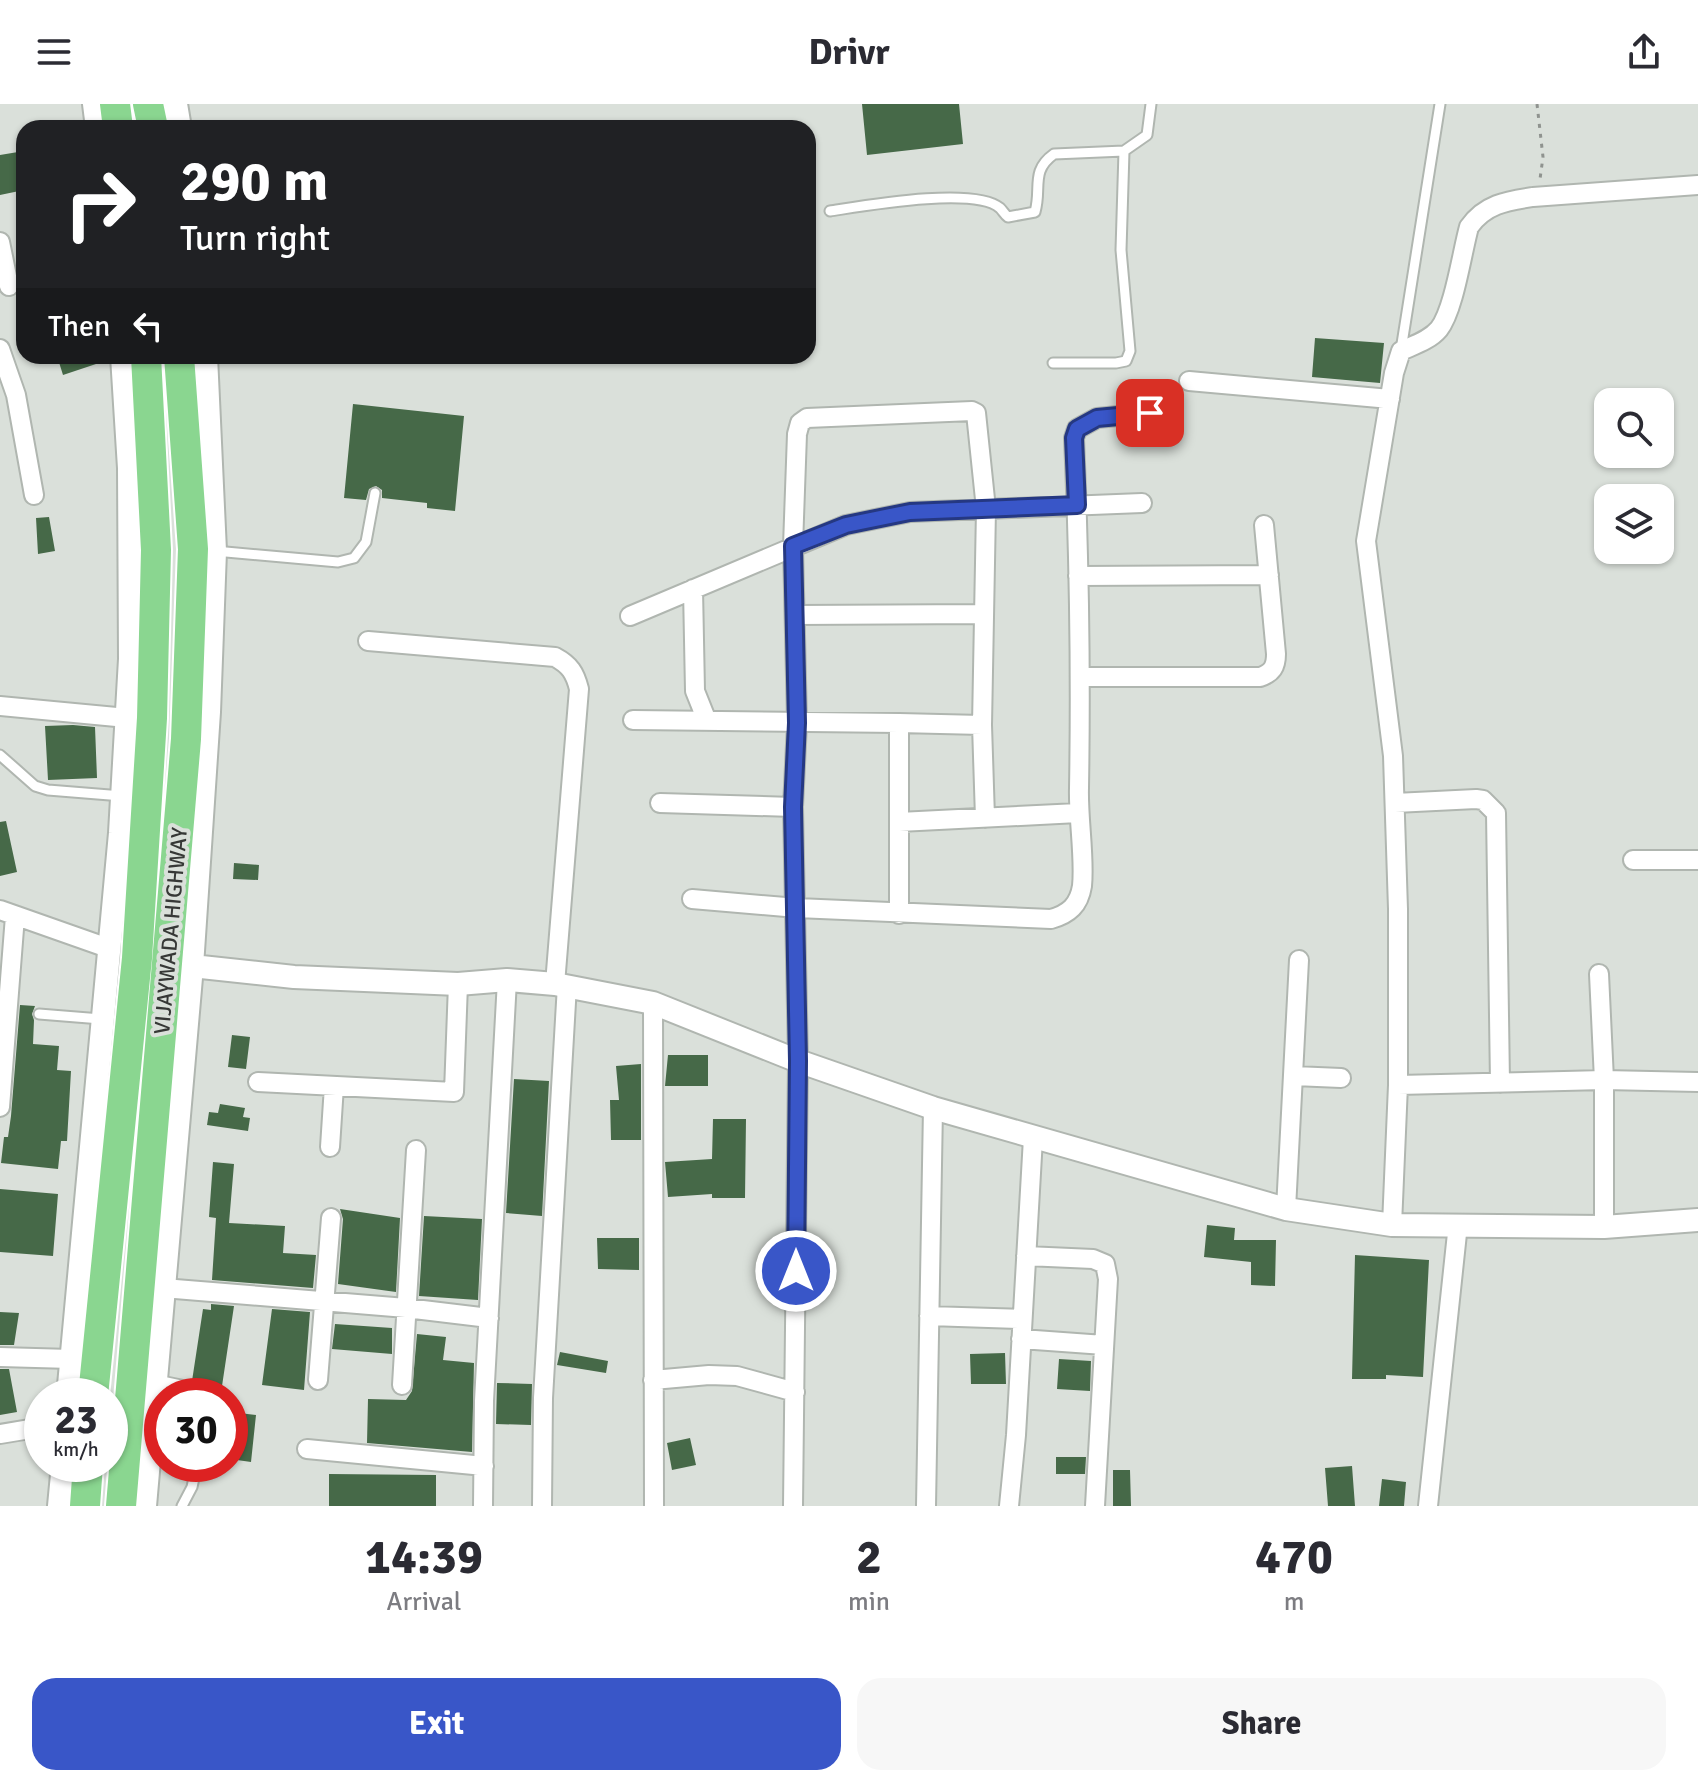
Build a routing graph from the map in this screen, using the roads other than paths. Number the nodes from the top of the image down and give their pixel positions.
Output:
1 (148, 104) edge
2 (1151, 104) edge
3 (1440, 104) edge
4 (175, 116) edge
5 (1124, 151) junction
6 (1698, 185) edge
7 (830, 211) dead end
8 (0, 242) edge
9 (11, 285) edge
10 (0, 349) edge
11 (1401, 351) junction
12 (1053, 363) dead end
13 (122, 364) edge
14 (146, 364) edge
15 (180, 364) edge
16 (206, 364) edge
17 (1189, 381) dead end
18 (1390, 399) junction
19 (1150, 413) dead end
20 (375, 493) dead end
21 (34, 495) dead end
22 (1142, 503) dead end
23 (1077, 505) junction
24 (986, 509) junction
25 (1264, 525) dead end
26 (793, 546) junction
27 (215, 551) junction
28 (1269, 575) junction
29 (1078, 576) junction
30 (693, 589) junction
31 (984, 614) junction
32 (795, 615) junction
33 (630, 616) dead end
34 (368, 641) dead end
35 (1081, 677) junction
36 (0, 706) edge
37 (127, 718) junction
38 (633, 720) dead end
39 (707, 721) junction
40 (797, 723) junction
41 (899, 723) junction
42 (982, 725) junction
43 (0, 755) edge
44 (122, 796) junction
45 (660, 803) dead end
46 (1395, 803) junction
47 (793, 807) junction
48 (1078, 813) junction
49 (985, 818) junction
50 (899, 822) junction
51 (1633, 860) dead end
52 (1698, 860) edge
53 (692, 899) dead end
54 (797, 908) junction
55 (8, 913) edge
56 (899, 914) junction
57 (108, 948) junction
58 (1299, 960) dead end
59 (192, 966) junction
60 (1599, 974) dead end
61 (507, 980) junction
62 (458, 984) junction
63 (561, 984) junction
64 (5, 1000) edge
65 (653, 1003) junction
66 (39, 1014) dead end
67 (104, 1019) junction
68 (798, 1061) junction
69 (1294, 1076) junction
70 (2, 1077) edge
71 (1341, 1078) dead end
72 (1604, 1080) junction
73 (258, 1082) dead end
74 (1698, 1082) edge
75 (1500, 1083) junction
76 (1398, 1085) junction
77 (334, 1086) junction
78 (0, 1107) edge
79 (933, 1108) junction
80 (1033, 1138) junction
81 (330, 1147) dead end
82 (416, 1150) dead end
83 (1286, 1209) junction
84 (331, 1218) dead end
85 (1698, 1220) edge
86 (1458, 1224) junction
87 (1392, 1225) junction
88 (1604, 1227) junction
89 (1026, 1256) junction
90 (163, 1288) junction
91 (325, 1302) junction
92 (406, 1308) junction
93 (929, 1316) junction
94 (489, 1318) junction
95 (1022, 1319) junction
96 (1021, 1339) junction
97 (1104, 1345) junction
98 (0, 1357) edge
99 (71, 1359) junction
100 (69, 1378) edge
101 (95, 1378) edge
102 (157, 1378) edge
103 (318, 1380) dead end
104 (653, 1380) junction
105 (402, 1385) dead end
106 (795, 1392) junction
107 (24, 1430) edge
108 (0, 1434) edge
109 (307, 1449) dead end
110 (484, 1466) junction
111 (61, 1482) edge
112 (87, 1482) edge
113 (147, 1482) edge
114 (193, 1482) edge
115 (59, 1506) edge
116 (85, 1506) edge
117 (121, 1506) edge
118 (145, 1506) edge
119 (182, 1506) edge
120 (483, 1506) edge
121 (542, 1506) edge
122 (654, 1506) edge
123 (793, 1506) edge
124 (926, 1506) edge
125 (1009, 1506) edge
126 (1095, 1506) edge
127 (1428, 1506) edge

1 - 4 highway
2 - 5 lane
3 - 11 lane
5 - 7 lane
5 - 12 lane
6 - 11 street
8 - 9 street
10 - 21 street
11 - 18 street
13 - 37 street
14 - 101 highway, VIJAYWADA HIGHWAY
15 - 117 highway, VIJAYWADA HIGHWAY
16 - 27 street
17 - 18 street
18 - 46 street
19 - 23 street
20 - 27 lane
22 - 23 street
23 - 24 street
23 - 29 street
24 - 26 street
24 - 26 street
24 - 31 street
25 - 28 street
26 - 30 street
26 - 32 street
27 - 59 street
28 - 29 street
28 - 35 street
29 - 35 street
30 - 33 street
30 - 39 street
31 - 32 street
31 - 42 street
32 - 40 street
34 - 63 street
35 - 48 street
36 - 37 street
37 - 44 street
38 - 39 street
39 - 40 street
40 - 41 street
40 - 47 street
41 - 42 street
41 - 50 street
42 - 49 street
43 - 44 lane
44 - 57 street
45 - 47 street
46 - 75 street
46 - 76 street
47 - 54 street
48 - 49 street
48 - 56 street
49 - 50 street
50 - 56 street
51 - 52 street
53 - 54 street
54 - 56 street
54 - 68 street
55 - 57 street
55 - 64 street
57 - 67 street
58 - 69 street
59 - 62 street
59 - 90 street
60 - 72 street
61 - 62 street
61 - 63 street
61 - 94 street
62 - 77 street
63 - 65 street
63 - 121 street
64 - 70 street
65 - 68 street
65 - 104 street
66 - 67 lane
67 - 99 street
68 - 79 street
68 - 106 street
69 - 71 street
69 - 83 street
70 - 78 street
72 - 74 street
72 - 75 street
72 - 88 street
73 - 77 street
75 - 76 street
76 - 87 street
77 - 81 street
79 - 80 street
79 - 93 street
80 - 83 street
80 - 89 street
82 - 92 street
83 - 87 street
84 - 91 street
85 - 88 street
86 - 87 street
86 - 88 street
86 - 127 street
89 - 95 street
89 - 97 street
90 - 91 street
90 - 102 street
91 - 92 street
91 - 103 street
92 - 94 street
92 - 105 street
93 - 95 street
93 - 124 street
94 - 110 street
95 - 96 street
96 - 97 street
96 - 125 street
97 - 126 street
98 - 99 street
99 - 100 street
104 - 106 street
104 - 122 street
106 - 123 street
107 - 108 street
109 - 110 street
110 - 120 street
111 - 115 street
112 - 116 highway
113 - 118 street
114 - 119 lane

